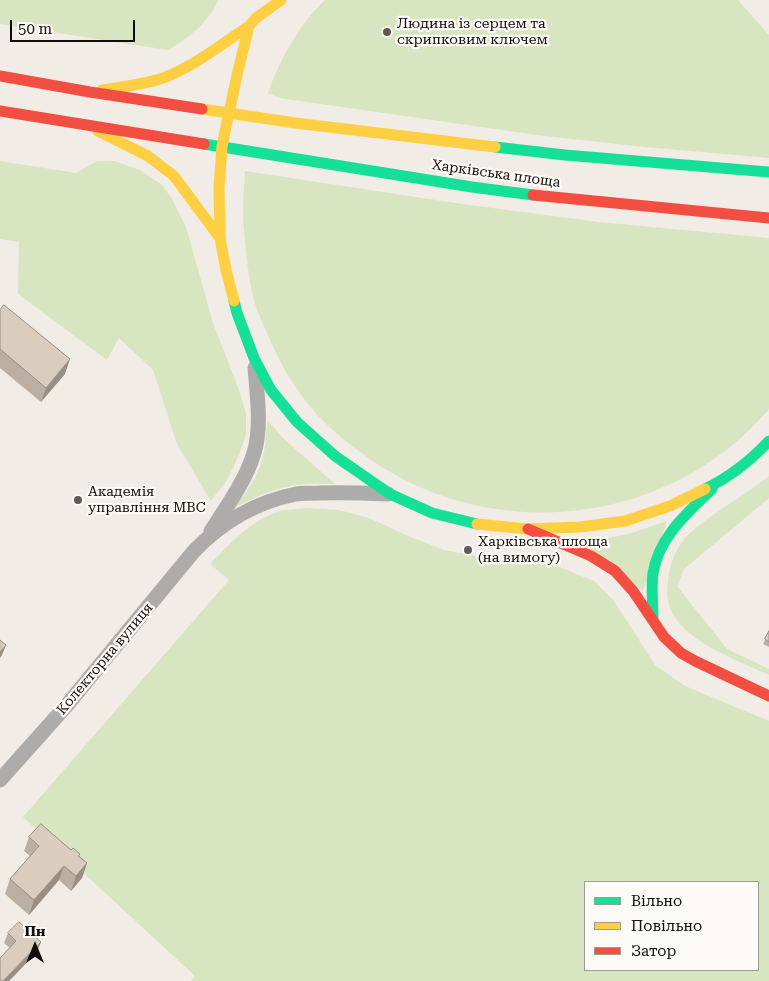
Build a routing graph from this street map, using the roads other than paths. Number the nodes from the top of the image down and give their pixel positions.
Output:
1 (281, 0) edge
2 (257, 3) dead end
3 (253, 22) junction
4 (0, 76) edge
5 (90, 92) junction
6 (0, 111) edge
7 (228, 113) junction
8 (83, 124) junction
9 (222, 146) junction
10 (769, 172) edge
11 (769, 218) edge
12 (220, 238) junction
13 (254, 358) junction
14 (769, 441) edge
15 (718, 483) junction
16 (390, 494) junction
17 (527, 528) junction
18 (208, 537) junction
19 (654, 620) junction
20 (769, 696) edge
21 (0, 780) edge

1 - 3 main road
2 - 3 main road
3 - 5 main road
3 - 7 main road
4 - 5 main road, Харківська площа
5 - 7 main road, Харківська площа
6 - 8 main road, Харківська площа
7 - 9 main road
7 - 10 main road, Харківська площа
8 - 9 main road, Харківська площа
8 - 12 main road
9 - 11 main road, Харківська площа
9 - 12 main road
12 - 13 main road
13 - 16 main road
13 - 18 street, Колекторна вулиця
14 - 15 main road
15 - 17 main road
15 - 19 main road
16 - 17 main road
16 - 18 street, Колекторна вулиця
17 - 19 main road
18 - 21 street, Колекторна вулиця
19 - 20 main road

